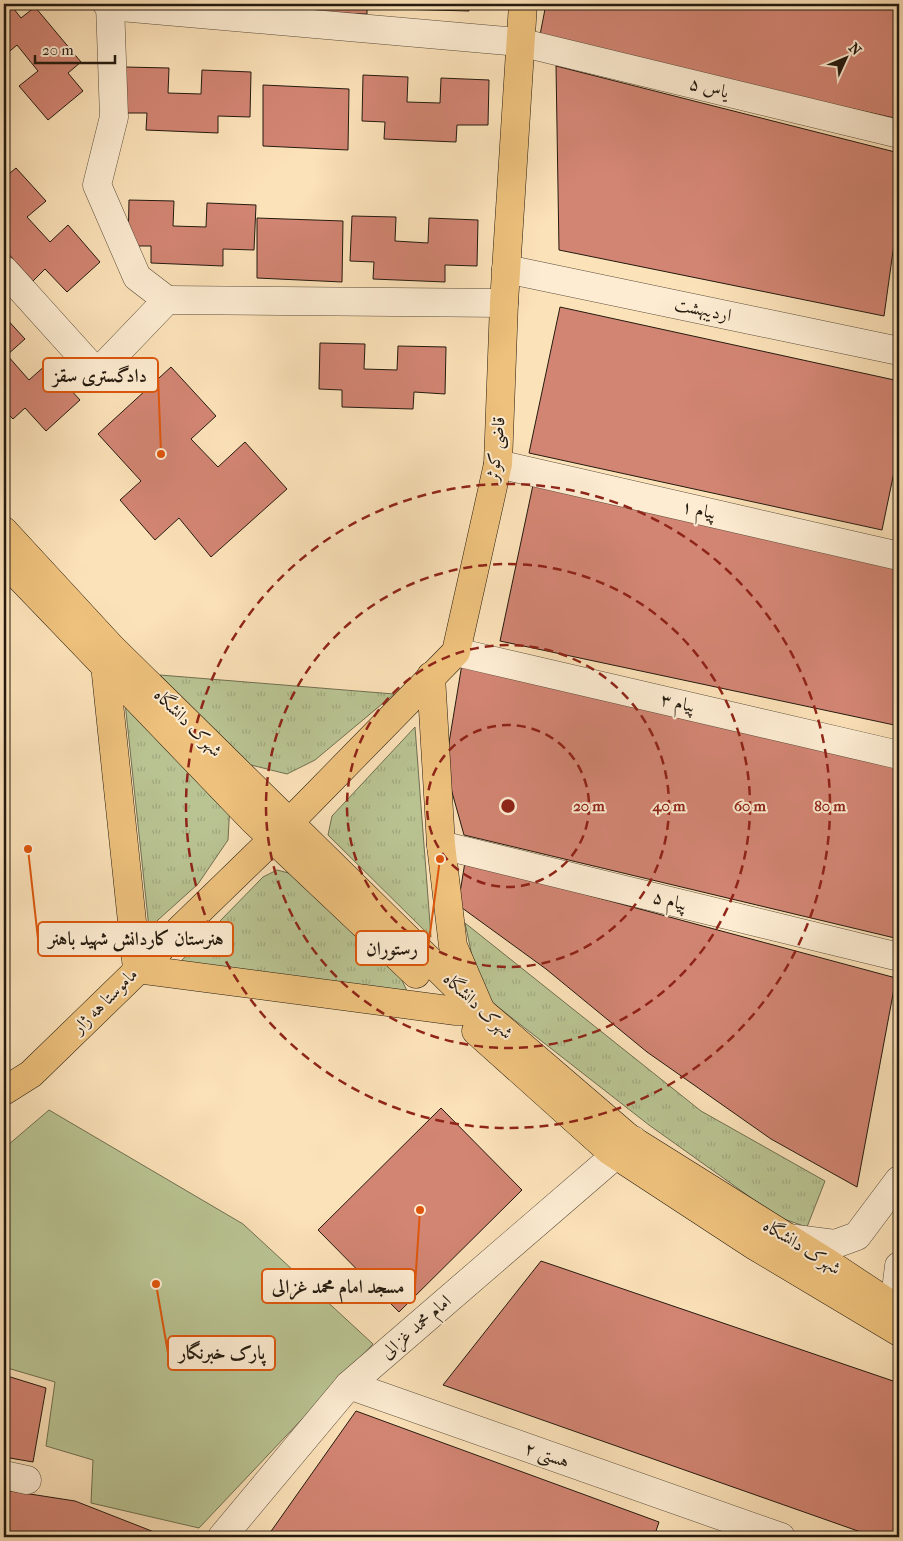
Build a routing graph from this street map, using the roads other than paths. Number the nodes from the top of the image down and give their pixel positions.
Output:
1 (523, 4) edge
2 (108, 5) edge
3 (519, 42) junction
4 (899, 134) edge
5 (506, 269) junction
6 (4, 270) edge
7 (167, 300) junction
8 (504, 303) junction
9 (899, 351) edge
10 (498, 464) junction
11 (4, 531) edge
12 (899, 556) edge
13 (4, 561) edge
14 (456, 652) junction
15 (108, 656) junction
16 (431, 676) junction
17 (899, 755) edge
18 (281, 831) junction
19 (441, 845) junction
20 (899, 957) edge
21 (137, 969) junction
22 (468, 1011) junction
23 (4, 1090) edge
24 (624, 1147) junction
25 (899, 1180) edge
26 (788, 1238) junction
27 (899, 1266) edge
28 (897, 1316) edge
29 (349, 1385) junction
30 (743, 1531) edge
31 (222, 1537) edge
32 (781, 1537) edge

1 - 3 main road, قاضی کوثر
2 - 3 street, یاس ۵
2 - 7 street
3 - 4 street, یاس ۵
3 - 5 main road, قاضی کوثر
5 - 8 main road, قاضی کوثر
5 - 9 street, اردیبهشت
6 - 7 street
7 - 8 street
8 - 10 main road, قاضی کوثر
10 - 12 street, پیام ۱
10 - 14 main road, قاضی کوثر
11 - 15 main road, شهرک دانشگاه
13 - 15 main road
14 - 16 main road
14 - 17 street, پیام ۳
15 - 18 main road, شهرک دانشگاه
15 - 21 main road
16 - 18 main road
16 - 19 main road
18 - 21 main road, ماموستا هه ژار
18 - 22 main road, شهرک دانشگاه
19 - 20 street, پیام ۵
19 - 22 main road
21 - 22 main road
21 - 23 main road, ماموستا هه ژار
22 - 24 main road, شهرک دانشگاه
24 - 26 main road, شهرک دانشگاه
24 - 28 main road
24 - 29 street, امام محمد غزالی
25 - 26 street
26 - 28 main road, شهرک دانشگاه
27 - 28 street
29 - 30 street, هستی ۲
29 - 31 street, امام محمد غزالی
30 - 32 street, هستی ۲

